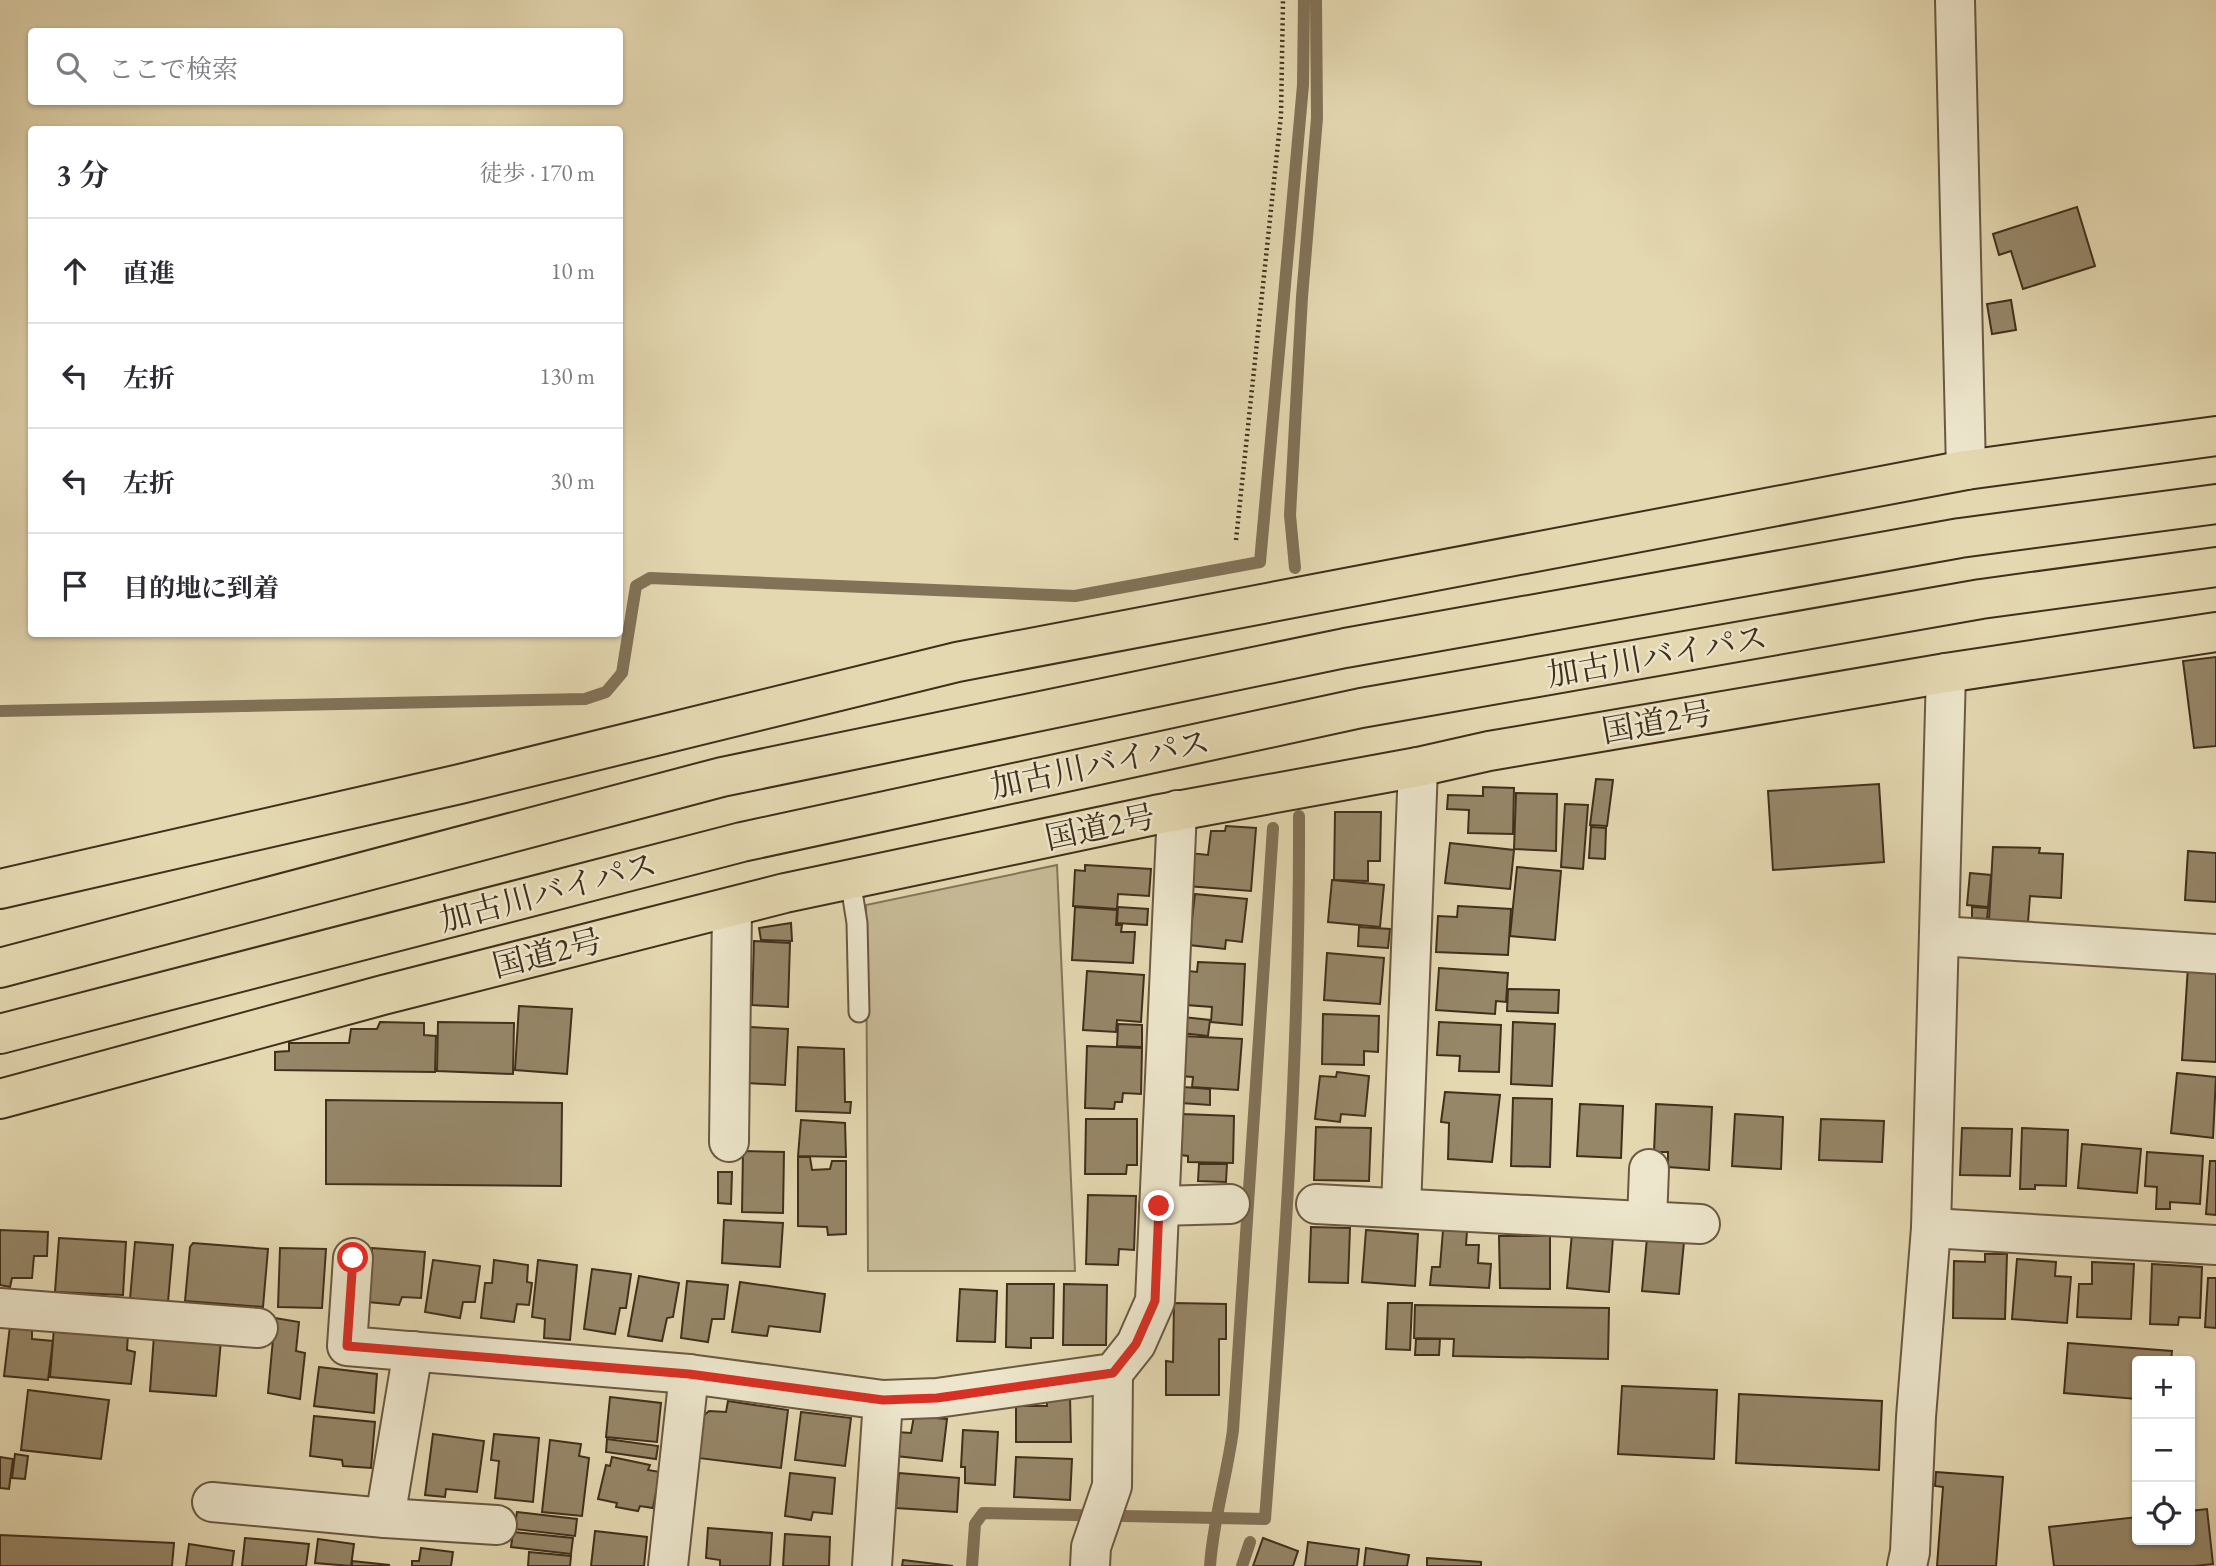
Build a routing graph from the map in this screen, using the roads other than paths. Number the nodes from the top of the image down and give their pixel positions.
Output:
1 (1955, 0) edge
2 (2216, 436) edge
3 (1966, 470) junction
4 (2216, 504) edge
5 (2216, 567) edge
6 (2216, 632) edge
7 (1945, 673) junction
8 (1418, 767) junction
9 (1177, 810) junction
10 (850, 879) junction
11 (0, 889) edge
12 (732, 906) junction
13 (1940, 936) junction
14 (2216, 954) edge
15 (0, 968) edge
16 (859, 1012) dead end
17 (0, 1034) edge
18 (0, 1099) edge
19 (729, 1142) dead end
20 (1649, 1169) dead end
21 (1230, 1204) dead end
22 (1316, 1204) dead end
23 (1159, 1206) junction
24 (1401, 1208) junction
25 (1647, 1221) junction
26 (1700, 1224) dead end
27 (1931, 1228) junction
28 (2216, 1245) edge
29 (353, 1258) dead end
30 (0, 1308) edge
31 (258, 1328) dead end
32 (414, 1351) junction
33 (1113, 1373) junction
34 (689, 1374) junction
35 (883, 1400) junction
36 (212, 1502) dead end
37 (385, 1518) junction
38 (497, 1525) dead end
39 (668, 1566) edge
40 (872, 1566) edge
41 (1090, 1566) edge
42 (1907, 1566) edge

1 - 3 street
2 - 3 highway
3 - 11 highway
4 - 15 highway, 加古川バイパス
5 - 17 highway, 加古川バイパス
6 - 7 highway, 国道2号
7 - 8 highway, 国道2号
7 - 13 street
8 - 9 highway, 国道2号
8 - 24 street
9 - 10 highway, 国道2号
9 - 23 street
10 - 12 highway, 国道2号
10 - 16 lane
12 - 18 highway, 国道2号
12 - 19 street
13 - 14 street
13 - 27 street
20 - 25 street
21 - 23 street
22 - 24 street
23 - 33 street
24 - 25 street
25 - 26 street
27 - 28 street
27 - 42 street
29 - 32 street
30 - 31 street
32 - 34 street
32 - 37 street
33 - 35 street
33 - 41 street
34 - 35 street
34 - 39 street
35 - 40 street
36 - 37 street
37 - 38 street

